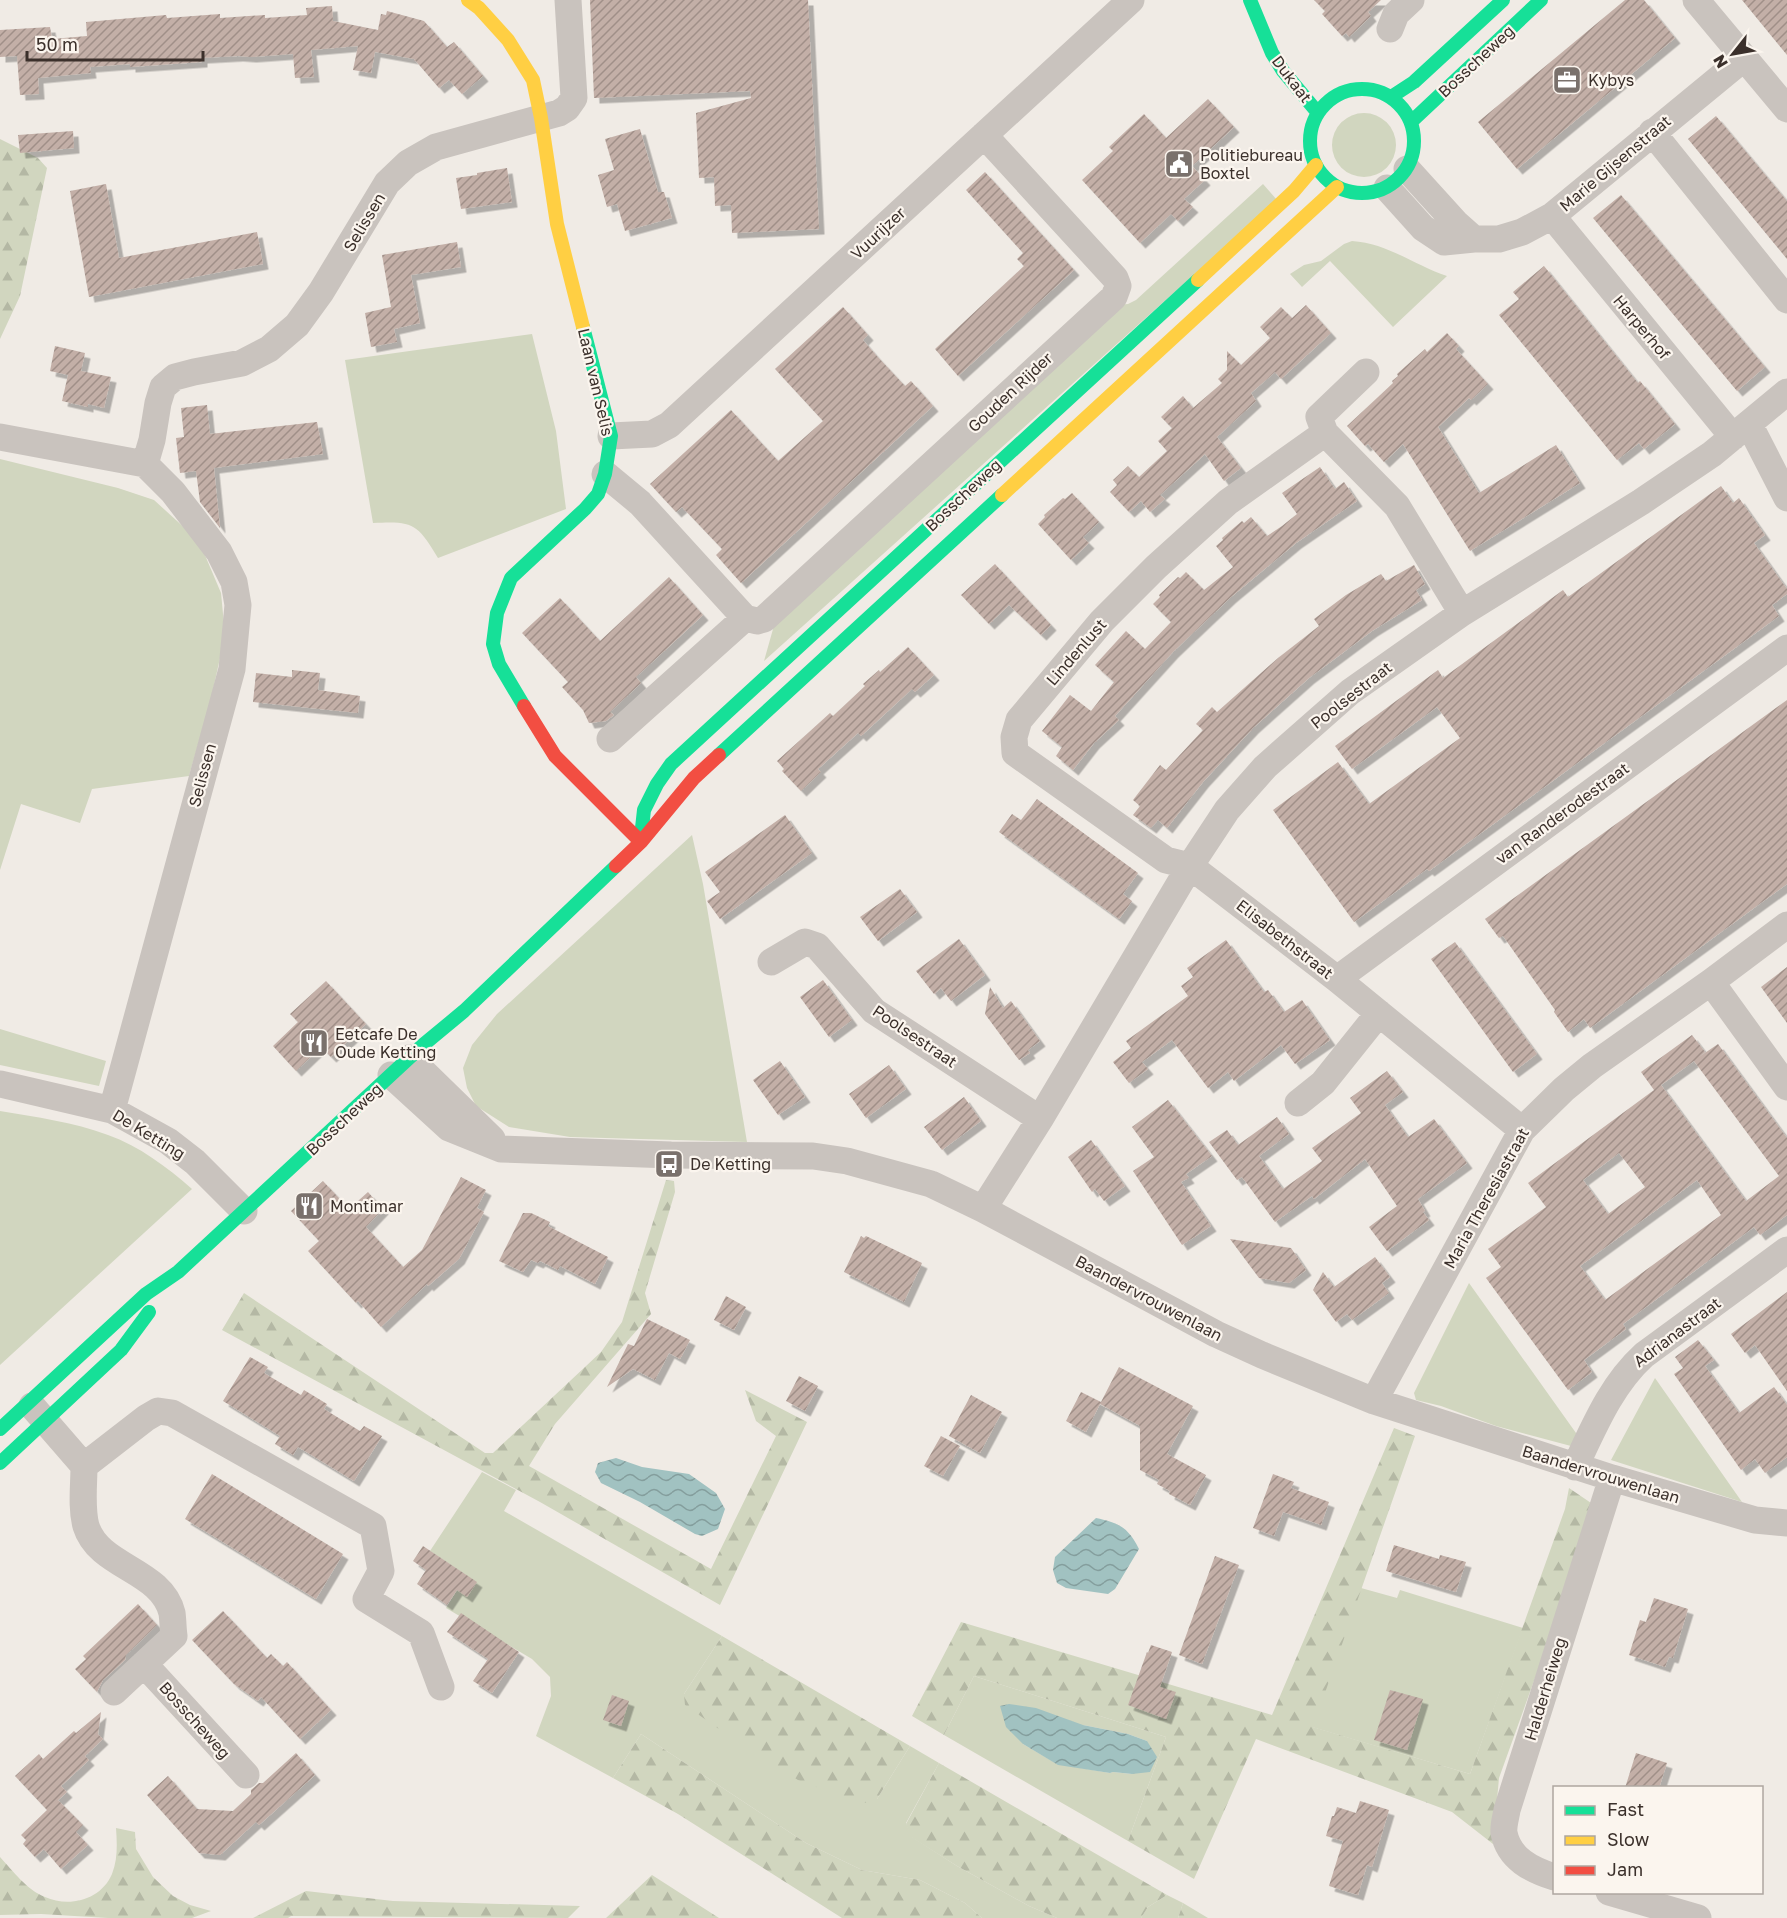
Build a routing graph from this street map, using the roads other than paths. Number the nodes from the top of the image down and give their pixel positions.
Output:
1 (468, 0) edge
2 (568, 0) edge
3 (1131, 0) edge
4 (1411, 0) edge
5 (1503, 0) edge
6 (1541, 0) edge
7 (1696, 0) edge
8 (1252, 5) edge
9 (1390, 29) dead end
10 (1283, 41) dead end
11 (1744, 58) junction
12 (1391, 97) junction
13 (1787, 109) edge
14 (1318, 113) junction
15 (541, 118) junction
16 (1411, 122) junction
17 (1652, 132) junction
18 (984, 135) junction
19 (1316, 165) junction
20 (1407, 169) junction
21 (1338, 187) junction
22 (1387, 188) junction
23 (1552, 216) junction
24 (1474, 239) junction
25 (1787, 300) edge
26 (1366, 372) dead end
27 (1787, 392) edge
28 (1741, 430) junction
29 (1325, 433) junction
30 (611, 436) junction
31 (0, 437) edge
32 (145, 464) junction
33 (605, 474) junction
34 (1787, 498) edge
35 (1462, 613) junction
36 (745, 618) junction
37 (1787, 648) edge
38 (610, 740) dead end
39 (641, 842) junction
40 (1190, 866) junction
41 (1787, 925) edge
42 (771, 962) dead end
43 (1337, 979) junction
44 (1711, 982) junction
45 (1379, 1013) junction
46 (400, 1066) junction
47 (0, 1084) edge
48 (1787, 1087) edge
49 (1298, 1104) dead end
50 (112, 1110) junction
51 (1040, 1119) junction
52 (1522, 1130) junction
53 (983, 1209) junction
54 (244, 1211) junction
55 (1787, 1250) edge
56 (178, 1272) junction
57 (1374, 1401) junction
58 (38, 1412) junction
59 (0, 1429) edge
60 (0, 1463) edge
61 (84, 1466) junction
62 (1575, 1467) junction
63 (1611, 1478) junction
64 (1787, 1523) edge
65 (144, 1664) junction
66 (441, 1687) dead end
67 (114, 1692) dead end
68 (246, 1775) dead end
69 (1553, 1877) edge
70 (1613, 1894) edge
71 (1698, 1918) edge

1 - 15 main road, Laan van Selis
2 - 15 street, Selissen
3 - 18 street, Vuurijzer
4 - 9 street
5 - 12 main road, Bosscheweg
6 - 16 main road, Bosscheweg
7 - 11 street
8 - 10 main road, Dukaat
8 - 14 main road, Dukaat
11 - 13 street
11 - 17 street, Marie Gijsenstraat
12 - 14 main road
12 - 16 main road
14 - 19 main road
15 - 30 main road, Laan van Selis
15 - 32 street, Selissen
16 - 20 main road
17 - 23 street, Marie Gijsenstraat
17 - 25 street
18 - 30 street, Vuurijzer
18 - 36 street, Gouden Rijder
19 - 21 main road
19 - 39 main road, Bosscheweg
20 - 22 main road
20 - 24 street
21 - 22 main road
21 - 39 main road, Bosscheweg
22 - 24 street, Marie Gijsenstraat
23 - 24 street, Marie Gijsenstraat
23 - 28 street, Harperhof
26 - 29 street
27 - 28 street, Poolsestraat
28 - 34 street, Harperhof
28 - 35 street, Poolsestraat
29 - 35 street
29 - 40 street, Lindenlust
30 - 33 main road, Laan van Selis
31 - 32 street
32 - 50 street, Selissen
33 - 36 street
33 - 39 main road, Laan van Selis
35 - 40 street, Poolsestraat
36 - 38 street, Gouden Rijder
37 - 43 street, van Randerodestraat
39 - 46 main road, Bosscheweg
40 - 43 street, Elisabethstraat
40 - 51 street, Poolsestraat
41 - 44 street, Maria Theresiastraat
42 - 51 street, Poolsestraat
43 - 45 street, Elisabethstraat
44 - 48 street
44 - 52 street, Maria Theresiastraat
45 - 49 street
45 - 52 street, Elisabethstraat
46 - 53 street, Baandervrouwenlaan
46 - 54 main road, Bosscheweg
47 - 50 street, De Ketting
50 - 54 street, De Ketting
51 - 53 street, Poolsestraat
52 - 57 street, Maria Theresiastraat
53 - 57 street, Baandervrouwenlaan
54 - 56 main road, Bosscheweg
55 - 62 street, Adrianastraat
56 - 58 main road, Bosscheweg
56 - 58 main road, Bosscheweg
57 - 62 street, Baandervrouwenlaan
58 - 59 main road, Bosscheweg
58 - 60 main road, Bosscheweg
58 - 61 street
61 - 65 street
61 - 66 street
62 - 63 street, Baandervrouwenlaan
63 - 64 street, Baandervrouwenlaan
63 - 69 street, Halderheiweg
65 - 67 street
65 - 68 street, Bosscheweg
70 - 71 street

